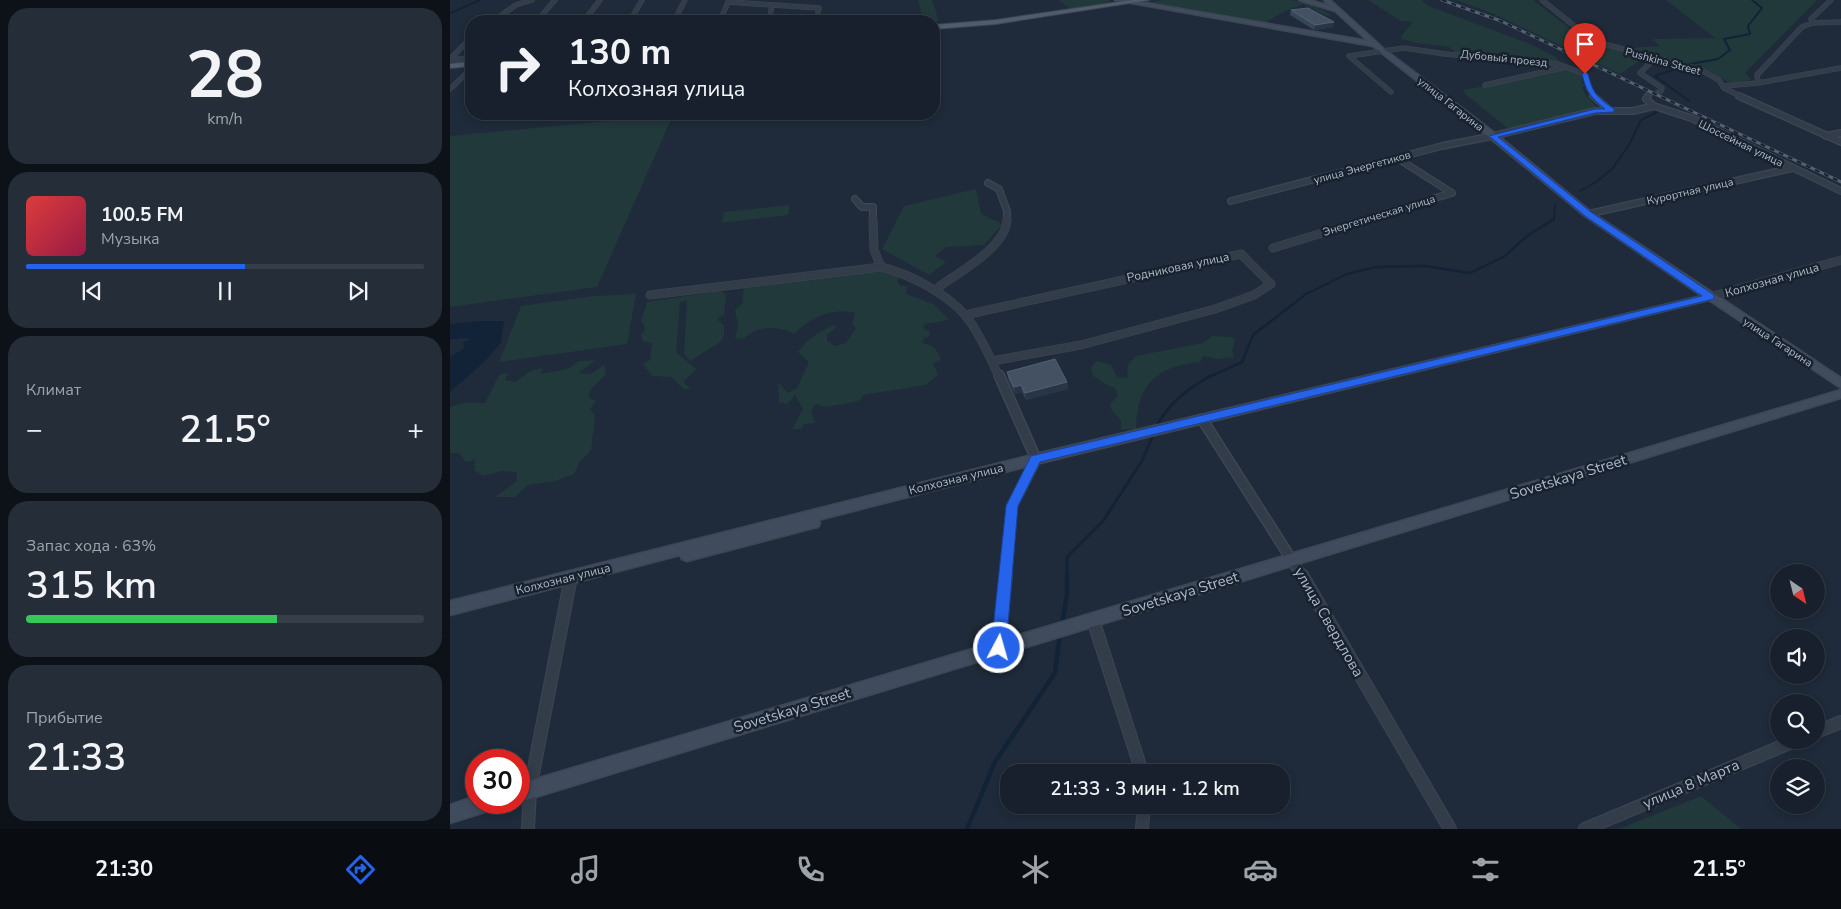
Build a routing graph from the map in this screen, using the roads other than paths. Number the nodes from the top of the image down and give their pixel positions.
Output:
1 (532, 0) edge
2 (555, 0) edge
3 (600, 0) edge
4 (642, 0) edge
5 (685, 0) edge
6 (1118, 0) edge
7 (1146, 0) edge
8 (1302, 0) edge
9 (1327, 0) edge
10 (1542, 0) edge
11 (1830, 0) edge
12 (1131, 2) junction
13 (772, 5) junction
14 (1335, 9) junction
15 (502, 15) edge
16 (543, 15) edge
17 (589, 15) edge
18 (633, 15) edge
19 (677, 15) edge
20 (723, 15) edge
21 (770, 15) edge
22 (817, 15) edge
23 (1841, 22) edge
24 (1812, 23) junction
25 (1834, 23) junction
26 (1841, 26) edge
27 (940, 27) edge
28 (465, 44) edge
29 (1376, 44) junction
30 (1383, 51) junction
31 (1655, 58) junction
32 (465, 59) edge
33 (450, 60) edge
34 (465, 65) edge
35 (450, 66) edge
36 (1569, 66) junction
37 (1841, 68) edge
38 (465, 75) edge
39 (1758, 83) junction
40 (1485, 85) dead end
41 (1724, 86) junction
42 (450, 89) edge
43 (1391, 92) dead end
44 (1661, 92) dead end
45 (1648, 94) dead end
46 (1654, 106) junction
47 (1611, 111) junction
48 (1841, 133) edge
49 (1493, 136) junction
50 (1826, 136) junction
51 (1841, 142) edge
52 (1397, 158) junction
53 (1792, 168) junction
54 (988, 183) dead end
55 (1841, 191) edge
56 (855, 199) dead end
57 (1231, 201) dead end
58 (1588, 214) junction
59 (1273, 248) dead end
60 (1841, 260) edge
61 (881, 267) junction
62 (936, 291) junction
63 (650, 295) dead end
64 (1710, 297) junction
65 (965, 315) junction
66 (992, 361) junction
67 (1841, 384) edge
68 (1841, 394) edge
69 (1202, 419) junction
70 (1034, 462) junction
71 (1293, 560) junction
72 (570, 581) junction
73 (450, 608) edge
74 (450, 616) edge
75 (1093, 620) junction
76 (999, 648) junction
77 (1841, 722) edge
78 (1825, 728) edge
79 (1776, 749) edge
80 (530, 764) edge
81 (1139, 764) edge
82 (530, 789) edge
83 (465, 809) edge
84 (450, 814) edge
85 (526, 814) edge
86 (1143, 814) edge
87 (1445, 828) edge
88 (528, 829) edge
89 (1142, 829) edge
90 (1585, 829) edge

1 - 15 street
2 - 16 street
3 - 17 street
4 - 18 street
5 - 19 street
6 - 12 street
7 - 12 main road
8 - 14 street, улица Гагарина
9 - 14 street, улица Гагарина
10 - 31 street, Pushkina Street
11 - 24 street
12 - 27 main road
12 - 29 street
13 - 20 street
13 - 21 street
13 - 22 street
14 - 29 street, улица Гагарина
23 - 25 street
24 - 25 street
24 - 39 street
25 - 26 street
28 - 33 street
29 - 30 street, улица Гагарина
30 - 36 street, Дубовый проезд
30 - 43 street, Дубовый проезд
30 - 49 street, улица Гагарина
31 - 41 street, Pushkina Street
31 - 44 street
32 - 33 street
34 - 35 main road
36 - 40 street, Дубовый проезд
36 - 47 street
37 - 39 street
38 - 42 street
39 - 41 street
41 - 50 street, Pushkina Street
45 - 46 street
46 - 47 street, улица Энергетиков
46 - 53 street, Шоссейная улица
47 - 49 street, улица Энергетиков
48 - 50 street
49 - 52 street, улица Энергетиков
49 - 58 street, улица Гагарина
50 - 51 street, Pushkina Street
52 - 57 street, улица Энергетиков
52 - 59 street, Энергетическая улица
53 - 55 street, Шоссейная улица
53 - 58 street, Курортная улица
54 - 62 street
56 - 61 street
58 - 64 street, улица Гагарина
60 - 64 street, Колхозная улица
61 - 62 street
61 - 63 street
62 - 65 street
64 - 67 street, улица Гагарина
64 - 69 street, Колхозная улица
65 - 66 street
65 - 66 street, Родниковая улица
66 - 70 street
68 - 71 street, Sovetskaya Street
69 - 70 street, Колхозная улица
69 - 71 street, улица Свердлова
70 - 72 street, Колхозная улица
70 - 76 street
71 - 75 street, Sovetskaya Street
71 - 87 street, улица Свердлова
72 - 73 street, Колхозная улица
72 - 74 street, Колхозная улица
72 - 80 street
75 - 76 street, Sovetskaya Street
75 - 81 street
76 - 82 street, Sovetskaya Street
77 - 78 street
79 - 90 street, улица 8 Марта
83 - 84 street
85 - 88 street
86 - 89 street

